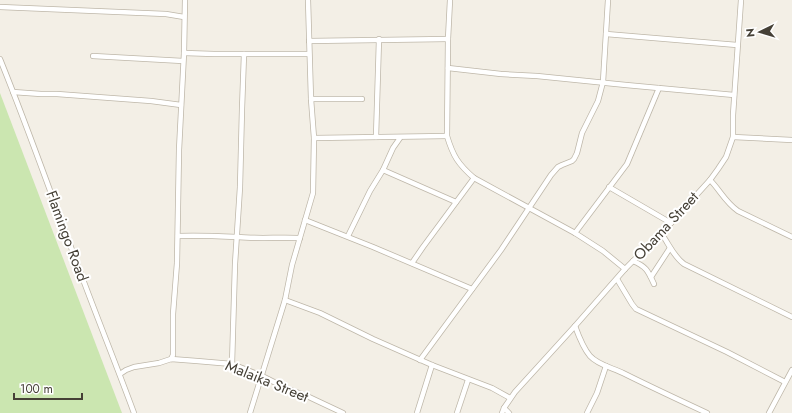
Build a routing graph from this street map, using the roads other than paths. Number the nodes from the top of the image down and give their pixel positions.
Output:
1 (185, 0) edge
2 (308, 0) edge
3 (450, 0) edge
4 (608, 0) edge
5 (741, 0) edge
6 (0, 7) edge
7 (184, 17) junction
8 (606, 34) junction
9 (379, 39) junction
10 (448, 39) junction
11 (309, 40) junction
12 (737, 45) junction
13 (184, 53) junction
14 (244, 54) junction
15 (309, 54) junction
16 (93, 56) dead end
17 (0, 59) edge
18 (183, 61) junction
19 (448, 68) junction
20 (603, 82) junction
21 (659, 88) junction
22 (13, 92) junction
23 (734, 95) junction
24 (311, 98) junction
25 (362, 99) dead end
26 (181, 105) junction
27 (447, 136) junction
28 (376, 137) junction
29 (733, 137) junction
30 (314, 138) junction
31 (400, 138) junction
32 (792, 140) edge
33 (383, 170) junction
34 (474, 178) junction
35 (710, 180) junction
36 (609, 187) junction
37 (456, 202) junction
38 (530, 208) junction
39 (305, 220) junction
40 (671, 223) junction
41 (575, 233) junction
42 (661, 233) junction
43 (178, 236) junction
44 (348, 236) junction
45 (237, 237) junction
46 (792, 237) edge
47 (300, 238) junction
48 (670, 248) junction
49 (633, 261) junction
50 (412, 263) junction
51 (625, 269) junction
52 (651, 276) junction
53 (617, 278) junction
54 (654, 284) dead end
55 (472, 290) junction
56 (285, 300) junction
57 (792, 317) edge
58 (575, 326) junction
59 (172, 359) junction
60 (420, 360) junction
61 (232, 364) junction
62 (432, 365) junction
63 (606, 366) junction
64 (792, 370) edge
65 (120, 374) junction
66 (262, 376) junction
67 (468, 380) junction
68 (785, 382) junction
69 (510, 398) junction
70 (503, 411) edge
71 (134, 413) edge
72 (250, 413) edge
73 (343, 413) edge
74 (418, 413) edge
75 (457, 413) edge
76 (510, 413) edge
77 (587, 413) edge
78 (707, 413) edge
79 (770, 413) edge

1 - 7 street
2 - 11 street
3 - 10 street
4 - 8 street
5 - 12 street, Obama Street
6 - 7 street
7 - 13 street
8 - 12 street
8 - 20 street
9 - 10 street
9 - 11 street
9 - 28 street
10 - 19 street
11 - 15 street
12 - 23 street, Obama Street
13 - 14 street
13 - 18 street
14 - 15 street
14 - 45 street
15 - 24 street
16 - 18 street
17 - 22 street, Flamingo Road
18 - 26 street
19 - 20 street
19 - 27 street
20 - 21 street
20 - 38 street
21 - 23 street
21 - 36 street
22 - 26 street
22 - 65 street, Flamingo Road
23 - 29 street, Obama Street
24 - 25 street
24 - 30 street
26 - 43 street
27 - 31 street
27 - 34 street
28 - 30 street
28 - 31 street
29 - 32 street
29 - 35 street, Obama Street
30 - 39 street
31 - 33 street
33 - 37 street
33 - 44 street
34 - 37 street
34 - 38 street
35 - 40 street, Obama Street
35 - 46 street
36 - 40 street
36 - 41 street
37 - 50 street
38 - 41 street
38 - 55 street
39 - 44 street
39 - 47 street
40 - 42 street, Obama Street
41 - 51 street
42 - 48 street
42 - 49 street, Obama Street
43 - 45 street
43 - 59 street
44 - 50 street
45 - 47 street
45 - 61 street
47 - 56 street
48 - 52 street
48 - 57 street
49 - 51 street, Obama Street
49 - 52 street
50 - 55 street
51 - 53 street, Obama Street
52 - 54 street
53 - 58 street, Obama Street
53 - 68 street
55 - 60 street
56 - 60 street
56 - 66 street
58 - 63 street
58 - 69 street, Obama Street
59 - 61 street, Malaika Street
59 - 65 street, Malaika Street
60 - 62 street
61 - 66 street, Malaika Street
62 - 67 street
62 - 74 street
63 - 77 street
63 - 78 street
64 - 68 street
65 - 71 street, Flamingo Road
66 - 72 street
66 - 73 street, Malaika Street
67 - 69 street
67 - 75 street
68 - 79 street
69 - 70 street, Obama Street
70 - 76 street

